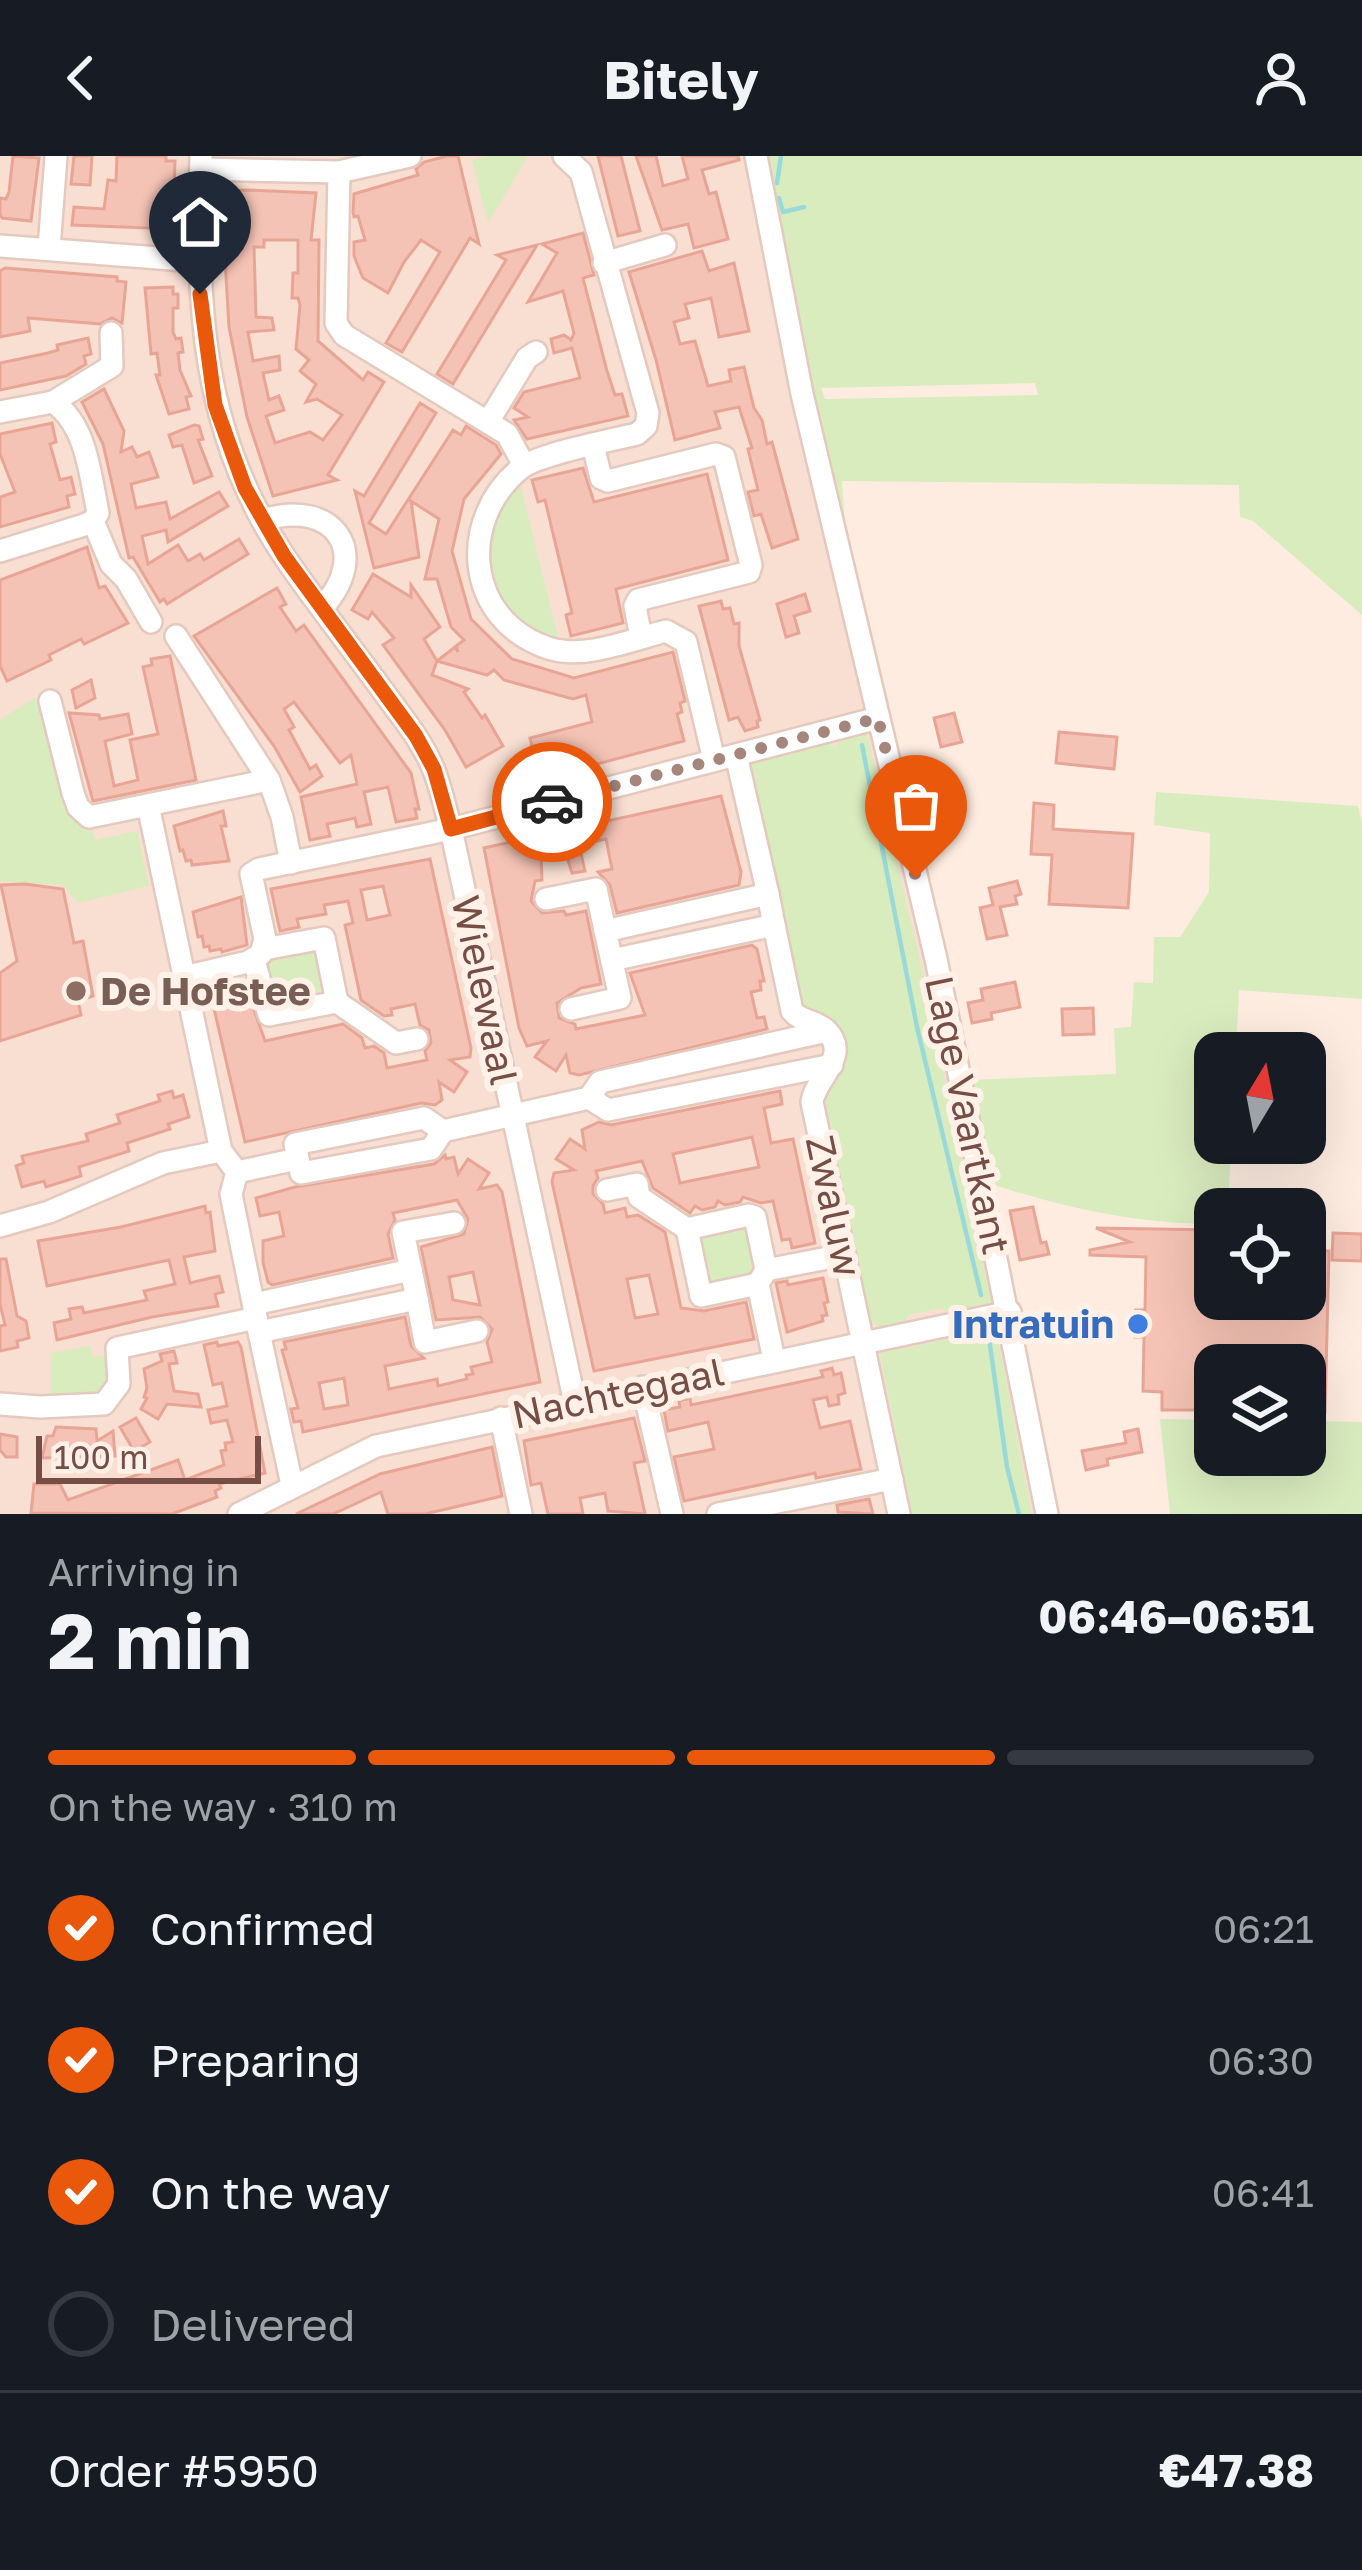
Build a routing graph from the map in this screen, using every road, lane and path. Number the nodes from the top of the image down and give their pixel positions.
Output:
1 (56, 156) edge
2 (410, 156) edge
3 (564, 156) edge
4 (756, 156) edge
5 (201, 163) edge
6 (339, 172) junction
7 (665, 245) dead end
8 (0, 246) edge
9 (49, 249) junction
10 (198, 261) junction
11 (604, 263) junction
12 (110, 333) dead end
13 (536, 352) dead end
14 (53, 402) junction
15 (0, 412) edge
16 (488, 422) junction
17 (592, 445) junction
18 (524, 465) junction
19 (262, 520) junction
20 (93, 521) junction
21 (0, 551) edge
22 (322, 608) junction
23 (151, 622) dead end
24 (176, 636) dead end
25 (641, 638) junction
26 (50, 700) dead end
27 (878, 718) junction
28 (725, 757) junction
29 (269, 780) junction
30 (148, 806) junction
31 (451, 829) junction
32 (291, 863) junction
33 (768, 894) junction
34 (546, 899) dead end
35 (774, 925) junction
36 (605, 931) junction
37 (259, 954) junction
38 (611, 960) junction
39 (182, 981) junction
40 (337, 1002) junction
41 (571, 1009) dead end
42 (827, 1031) junction
43 (406, 1041) dead end
44 (832, 1065) junction
45 (589, 1098) junction
46 (512, 1116) junction
47 (443, 1131) junction
48 (221, 1150) junction
49 (297, 1159) junction
50 (237, 1172) junction
51 (607, 1190) dead end
52 (454, 1223) dead end
53 (8, 1224) edge
54 (688, 1229) junction
55 (844, 1255) junction
56 (411, 1270) junction
57 (762, 1277) junction
58 (417, 1299) junction
59 (1010, 1312) junction
60 (256, 1318) junction
61 (477, 1331) dead end
62 (863, 1342) junction
63 (774, 1360) junction
64 (643, 1388) junction
65 (575, 1403) junction
66 (0, 1405) edge
67 (501, 1418) junction
68 (892, 1479) junction
69 (292, 1485) junction
70 (741, 1512) edge
71 (239, 1514) edge
72 (521, 1514) edge
73 (671, 1514) edge
74 (718, 1514) edge
75 (898, 1514) edge
76 (1048, 1514) edge

1 - 9 street
2 - 6 street
3 - 11 street
4 - 27 street, Lage Vaartkant
5 - 6 street
5 - 10 street, Wielewaal
6 - 16 street
7 - 11 street
8 - 9 street
9 - 10 street
10 - 19 street, Wielewaal
11 - 17 street
12 - 14 street
13 - 16 street
14 - 15 street
14 - 20 street
16 - 18 street
17 - 18 street
17 - 25 street
18 - 25 street
19 - 22 street, Wielewaal
19 - 22 street
20 - 21 street
20 - 23 street
22 - 31 street, Wielewaal
24 - 29 street
25 - 28 street
26 - 30 street
27 - 28 street
27 - 59 street, Lage Vaartkant
28 - 31 street
28 - 33 street
29 - 30 street
29 - 32 street
30 - 39 street
31 - 32 street
31 - 46 street, Wielewaal
32 - 37 street
33 - 35 street
33 - 36 street
34 - 36 street
35 - 38 street
35 - 42 street
36 - 38 street
37 - 39 street
37 - 40 street
37 - 40 street
38 - 41 street
39 - 48 street
40 - 43 street
42 - 44 street, Zwaluw
42 - 45 street
44 - 45 street
44 - 55 street, Zwaluw
45 - 46 street
46 - 47 street
46 - 65 street, Wielewaal
47 - 49 street
47 - 49 street
48 - 50 street
48 - 53 street
49 - 50 street
50 - 60 street
51 - 54 street
52 - 56 street
54 - 57 street
54 - 57 street
55 - 57 street
55 - 62 street, Zwaluw
56 - 58 street
56 - 60 street
57 - 63 street
58 - 60 street
58 - 61 street
59 - 62 street, Nachtegaal
59 - 76 street, Lage Vaartkant
60 - 66 street
60 - 69 street
62 - 63 street, Nachtegaal
62 - 68 street, Zwaluw
63 - 64 street, Nachtegaal
64 - 65 street, Nachtegaal
64 - 73 street
65 - 67 street, Nachtegaal
67 - 69 street, Nachtegaal
67 - 72 street
68 - 70 street
68 - 75 street, Zwaluw
69 - 71 street, Nachtegaal
70 - 74 street

